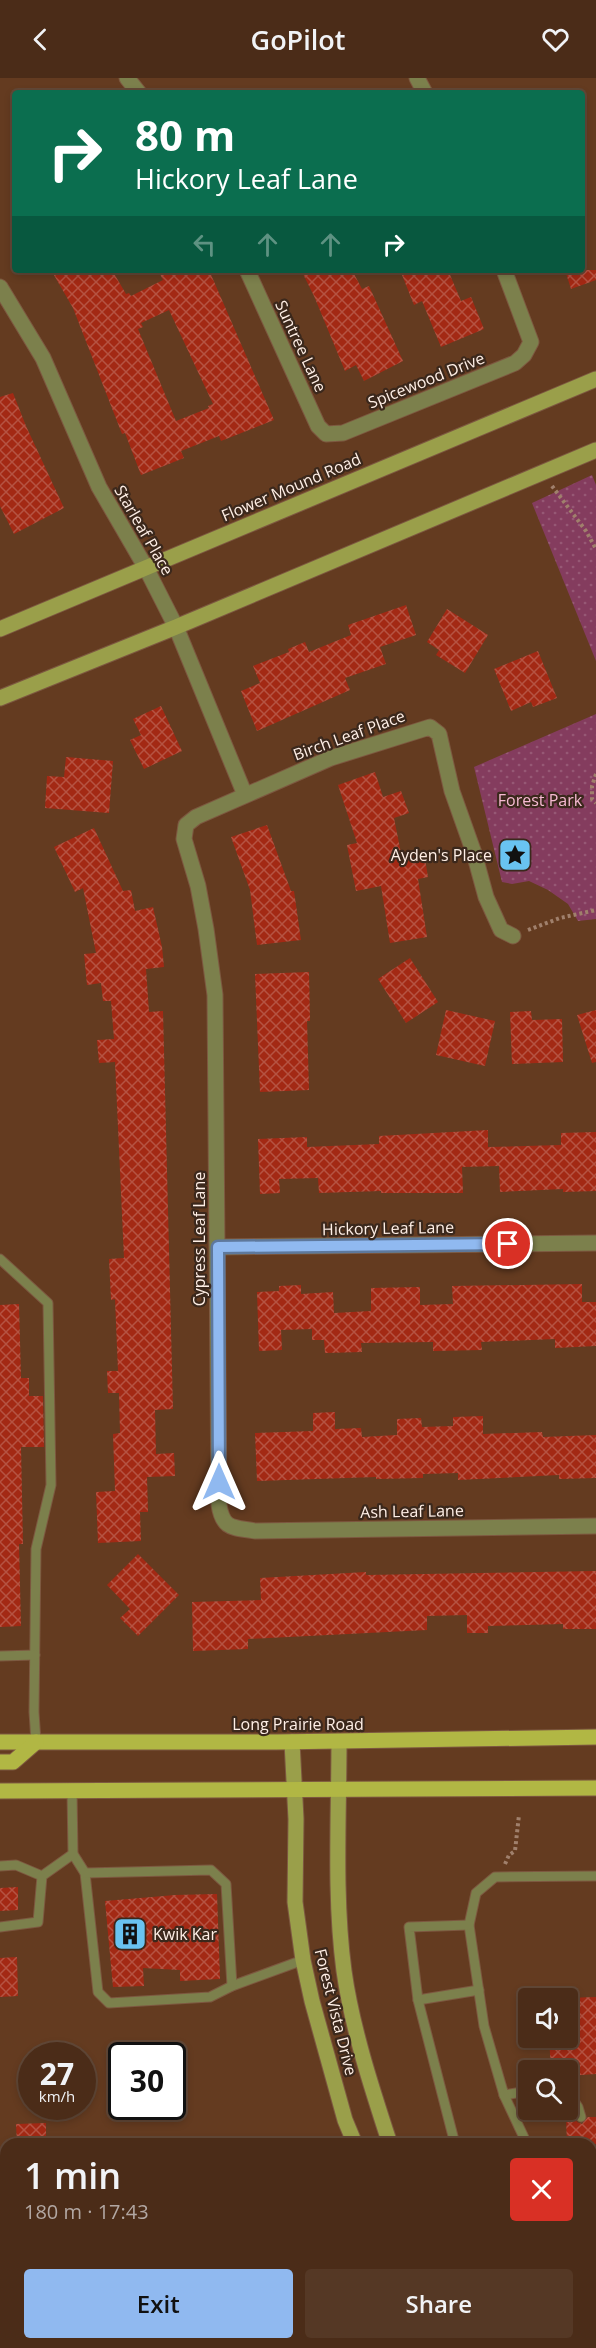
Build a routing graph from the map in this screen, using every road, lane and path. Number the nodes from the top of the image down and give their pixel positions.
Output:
1 (127, 78) edge
2 (137, 90) edge
3 (248, 273) edge
4 (505, 273) edge
5 (0, 287) edge
6 (596, 379) edge
7 (326, 434) joint
8 (596, 450) edge
9 (544, 472) junction
10 (596, 549) edge
11 (146, 568) junction
12 (176, 627) junction
13 (0, 630) edge
14 (0, 698) edge
15 (596, 774) edge
16 (245, 795) junction
17 (596, 803) edge
18 (596, 910) edge
19 (513, 936) joint
20 (209, 948) joint
21 (596, 1243) edge
22 (218, 1247) junction
23 (0, 1259) edge
24 (596, 1526) edge
25 (228, 1527) joint
26 (35, 1655) junction
27 (0, 1656) edge
28 (596, 1737) edge
29 (0, 1742) edge
30 (36, 1742) junction
31 (292, 1742) junction
32 (339, 1742) junction
33 (0, 1762) edge
34 (596, 1788) edge
35 (339, 1789) junction
36 (294, 1790) junction
37 (0, 1791) edge
38 (72, 1791) junction
39 (519, 1815) dead end
40 (73, 1854) junction
41 (0, 1866) edge
42 (85, 1873) junction
43 (42, 1876) junction
44 (504, 1876) junction
45 (596, 1876) edge
46 (469, 1925) junction
47 (0, 1927) edge
48 (303, 1960) junction
49 (232, 1986) junction
50 (479, 1990) junction
51 (418, 2000) junction
52 (518, 2093) edge
53 (504, 2095) junction
54 (578, 2107) edge
55 (581, 2117) dead end
56 (352, 2138) edge
57 (388, 2138) edge
58 (453, 2138) edge
59 (524, 2138) edge

1 - 2 street
3 - 7 street, Suntree Lane
4 - 7 street, Spicewood Drive
5 - 11 street, Starleaf Place
6 - 11 main road, Flower Mound Road
8 - 9 main road
9 - 10 path
9 - 12 main road
11 - 12 street, Starleaf Place
11 - 13 main road, Flower Mound Road
12 - 14 main road
12 - 16 street, Starleaf Place
15 - 17 path
16 - 19 street, Birch Leaf Place
16 - 20 street, Birch Leaf Place
18 - 19 path
20 - 22 street, Cypress Leaf Lane
21 - 22 street, Hickory Leaf Lane
22 - 25 street, Cypress Leaf Lane
23 - 26 lane
24 - 25 street, Ash Leaf Lane
26 - 27 lane
26 - 30 lane
28 - 32 main road, Long Prairie Road
29 - 30 main road, Long Prairie Road
30 - 31 main road, Long Prairie Road
30 - 33 main road
31 - 32 main road, Long Prairie Road
31 - 36 main road, Forest Vista Drive
32 - 35 main road, Forest Vista Drive
34 - 35 main road
35 - 36 main road
35 - 57 main road, Forest Vista Drive
36 - 38 main road
36 - 48 main road, Forest Vista Drive
37 - 38 main road
38 - 40 lane
39 - 44 path
40 - 42 lane
40 - 43 lane
41 - 43 lane
42 - 49 lane
42 - 49 lane
43 - 47 lane
44 - 45 lane
44 - 46 lane
46 - 50 lane
46 - 51 lane
48 - 49 lane
48 - 56 main road, Forest Vista Drive
50 - 51 lane
50 - 53 lane
51 - 58 lane
52 - 53 lane
53 - 59 lane
54 - 55 lane

